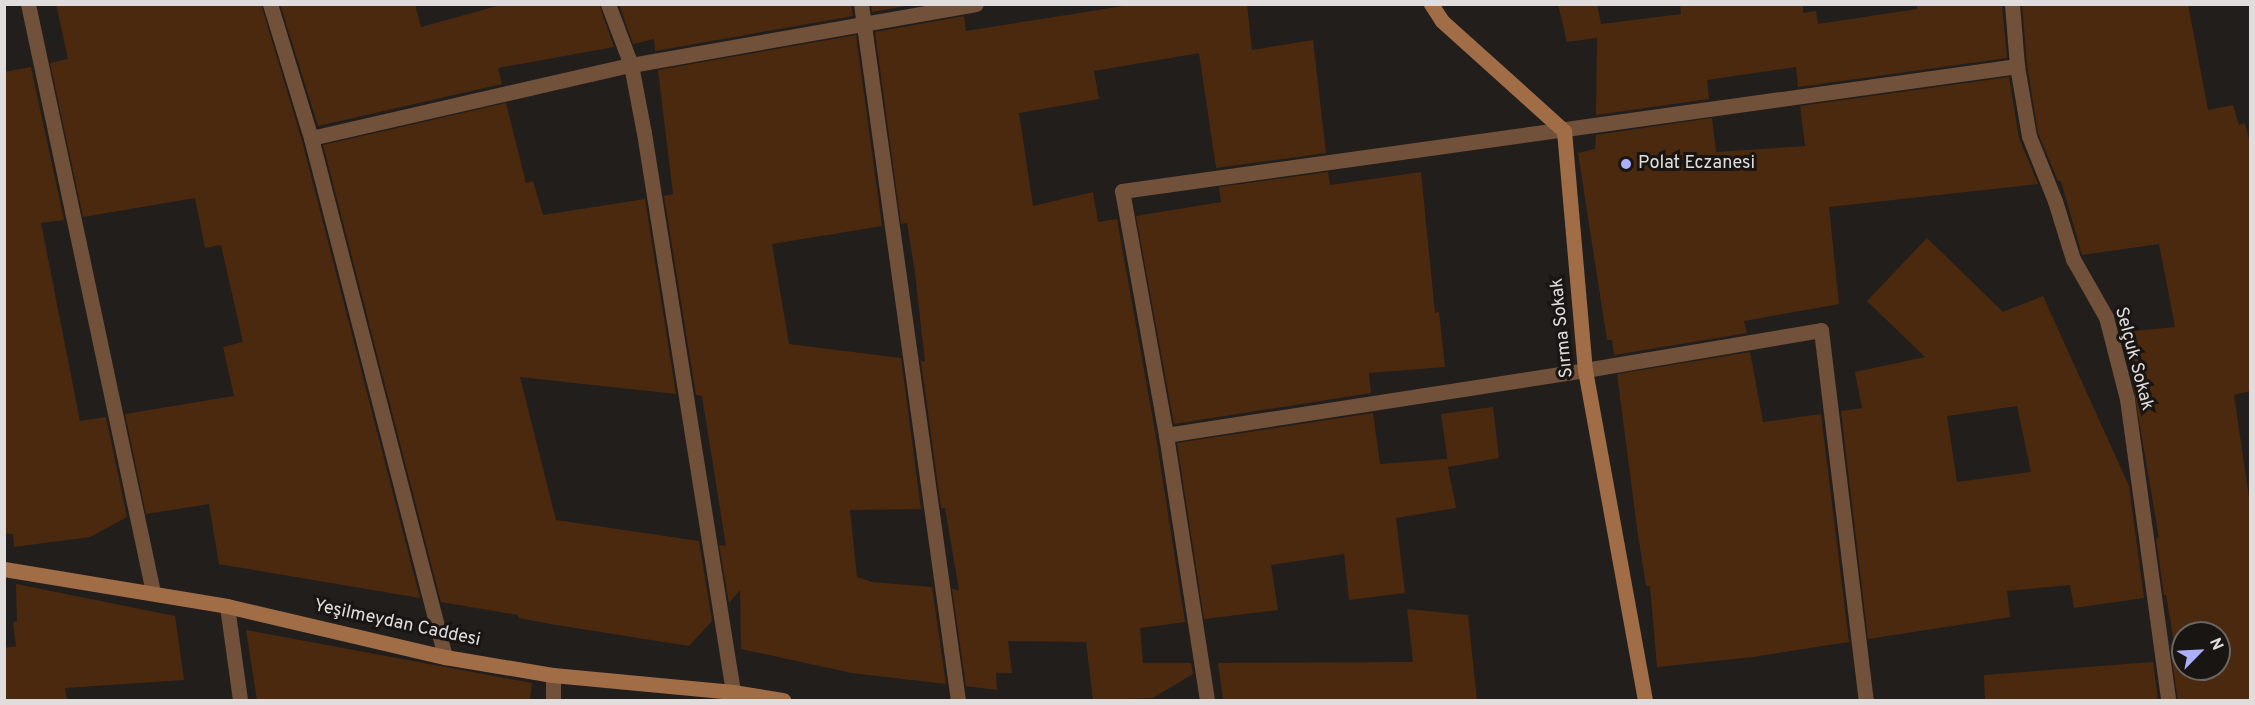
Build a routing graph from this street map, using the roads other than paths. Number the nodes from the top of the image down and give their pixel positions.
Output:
1 (28, 4) edge
2 (270, 4) edge
3 (608, 4) edge
4 (861, 4) edge
5 (976, 4) edge
6 (1431, 4) edge
7 (2012, 4) edge
8 (864, 24) junction
9 (631, 65) junction
10 (2017, 66) junction
11 (1564, 130) junction
12 (311, 138) junction
13 (1586, 370) junction
14 (1166, 435) junction
15 (4, 569) edge
16 (153, 592) junction
17 (227, 606) junction
18 (445, 657) junction
19 (553, 675) junction
20 (733, 692) junction
21 (240, 700) edge
22 (553, 700) edge
23 (780, 700) edge
24 (958, 700) edge
25 (1207, 700) edge
26 (1644, 700) edge
27 (1866, 700) edge
28 (2168, 700) edge

1 - 16 street
2 - 12 street
3 - 9 street
4 - 8 street
5 - 8 street
6 - 11 street
7 - 10 street, Selçuk Sokak
8 - 9 street
8 - 24 street
9 - 12 street
9 - 20 street
10 - 11 street
10 - 28 street, Selçuk Sokak
11 - 13 street, Sırma Sokak
11 - 14 street
12 - 18 street
13 - 14 street
13 - 26 street, Sırma Sokak
13 - 27 street
14 - 25 street
15 - 16 street, Yeşilmeydan Caddesi
16 - 17 street, Yeşilmeydan Caddesi
17 - 18 street, Yeşilmeydan Caddesi
17 - 21 street
18 - 19 street, Yeşilmeydan Caddesi
19 - 20 street, Yeşilmeydan Caddesi
19 - 22 street
20 - 23 street, Yeşilmeydan Caddesi

